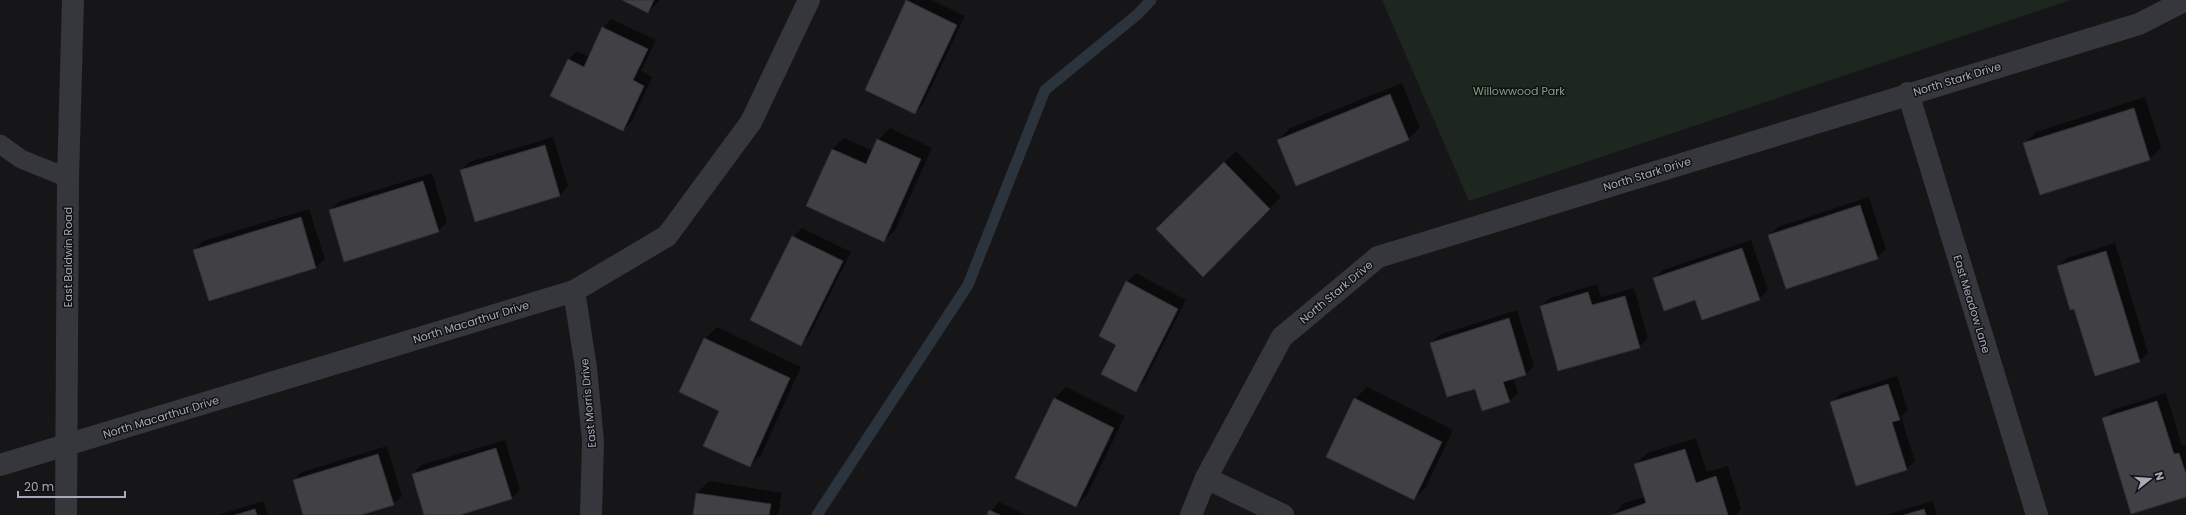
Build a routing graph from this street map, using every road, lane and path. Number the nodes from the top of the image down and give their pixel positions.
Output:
1 (73, 0) edge
2 (809, 0) edge
3 (2186, 0) edge
4 (1908, 93) junction
5 (0, 144) edge
6 (68, 178) junction
7 (574, 291) junction
8 (67, 445) junction
9 (0, 465) edge
10 (1206, 478) junction
11 (66, 515) edge
12 (591, 515) edge
13 (1190, 515) edge
14 (1284, 515) edge
15 (2037, 515) edge

1 - 6 street, East Baldwin Road
2 - 7 street, North Macarthur Drive
3 - 4 street, North Stark Drive
4 - 10 street, North Stark Drive
4 - 15 street, East Meadow Lane
5 - 6 lane
6 - 8 street, East Baldwin Road
7 - 8 street, North Macarthur Drive
7 - 12 street, East Morris Drive
8 - 9 street, North Macarthur Drive
8 - 11 street, East Baldwin Road
10 - 13 street, North Stark Drive
10 - 14 street

